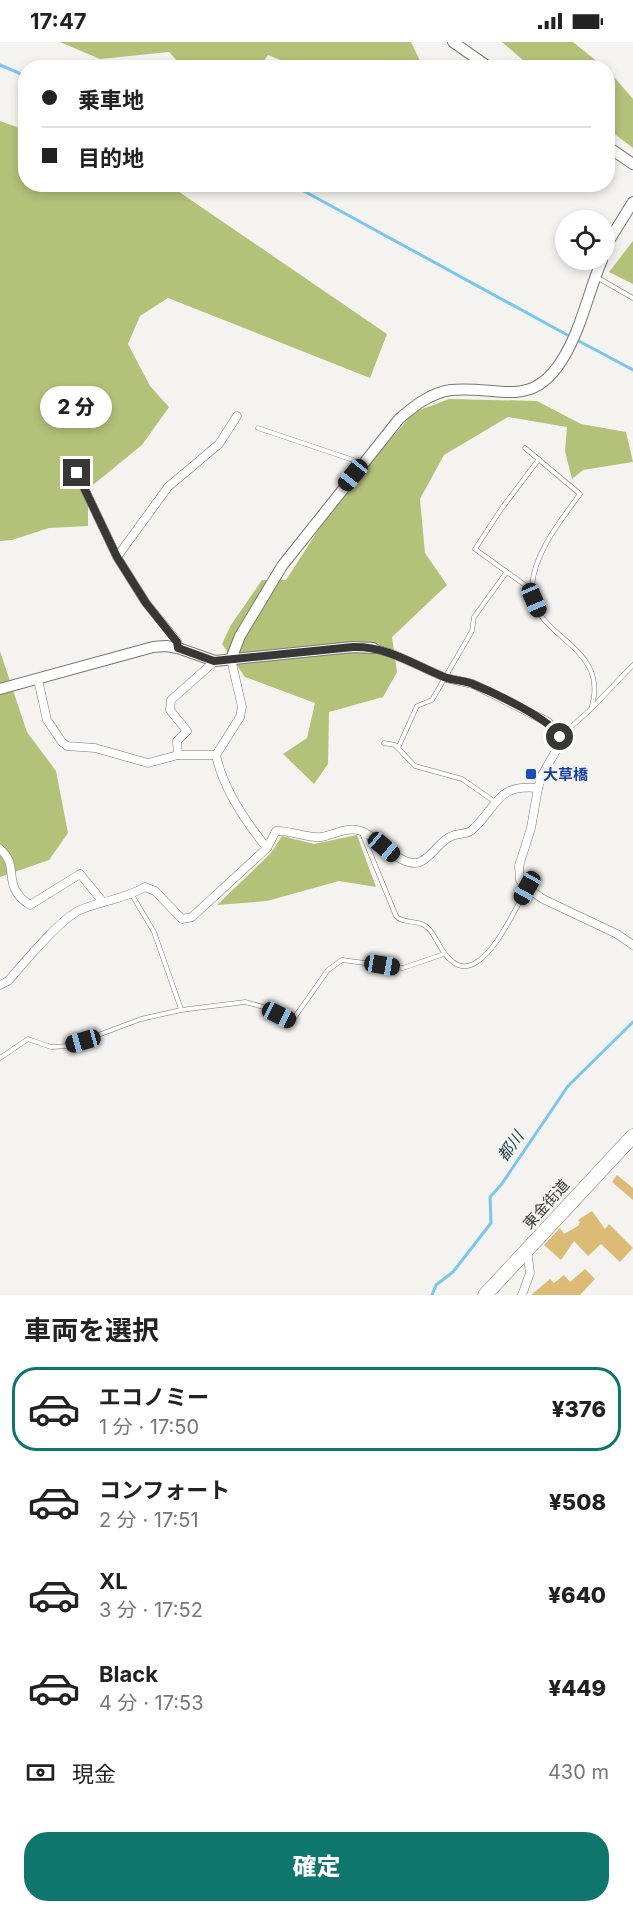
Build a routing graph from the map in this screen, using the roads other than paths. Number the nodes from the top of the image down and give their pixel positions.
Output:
1 (453, 42) edge
2 (479, 60) edge
3 (615, 152) edge
4 (633, 164) edge
5 (633, 202) edge
6 (615, 231) edge
7 (598, 270) edge
8 (595, 276) junction
9 (633, 298) edge
10 (237, 416) dead end
11 (258, 428) dead end
12 (525, 448) dead end
13 (539, 459) junction
14 (363, 463) junction
15 (77, 473) dead end
16 (117, 557) junction
17 (506, 573) junction
18 (532, 590) junction
19 (178, 648) junction
20 (373, 648) joint
21 (231, 659) junction
22 (214, 661) junction
23 (633, 665) edge
24 (446, 678) junction
25 (38, 680) junction
26 (0, 689) edge
27 (591, 709) junction
28 (560, 737) junction
29 (384, 743) dead end
30 (398, 748) junction
31 (178, 755) junction
32 (216, 755) junction
33 (538, 788) junction
34 (495, 802) junction
35 (361, 831) junction
36 (267, 848) junction
37 (0, 849) edge
38 (527, 888) junction
39 (132, 895) junction
40 (103, 902) junction
41 (633, 945) edge
42 (444, 954) junction
43 (0, 985) edge
44 (181, 1010) junction
45 (0, 1058) edge
46 (633, 1136) edge
47 (527, 1250) junction
48 (485, 1295) edge
49 (522, 1295) edge

1 - 2 street
3 - 4 street
5 - 6 street
7 - 8 street
8 - 9 lane
8 - 14 street
10 - 16 street
11 - 14 lane
12 - 13 lane
13 - 17 lane
13 - 18 lane
14 - 21 street
15 - 16 street
16 - 19 street
17 - 18 lane
17 - 24 lane
18 - 27 lane
19 - 22 street
19 - 25 street
20 - 21 street
20 - 24 street
21 - 22 street
21 - 32 street
22 - 31 street
23 - 27 lane
24 - 28 street
24 - 30 lane
25 - 26 street
25 - 31 street
27 - 28 lane
28 - 33 street
29 - 30 lane
30 - 34 lane
31 - 32 street
32 - 36 street
33 - 34 street
33 - 38 street
34 - 35 street
35 - 36 street
35 - 42 lane
36 - 39 street
37 - 40 street
38 - 41 street
38 - 42 lane
39 - 40 street
39 - 44 lane
40 - 43 street
42 - 44 lane
44 - 45 lane
46 - 47 highway, 東金街道
47 - 48 highway, 東金街道
47 - 49 street

